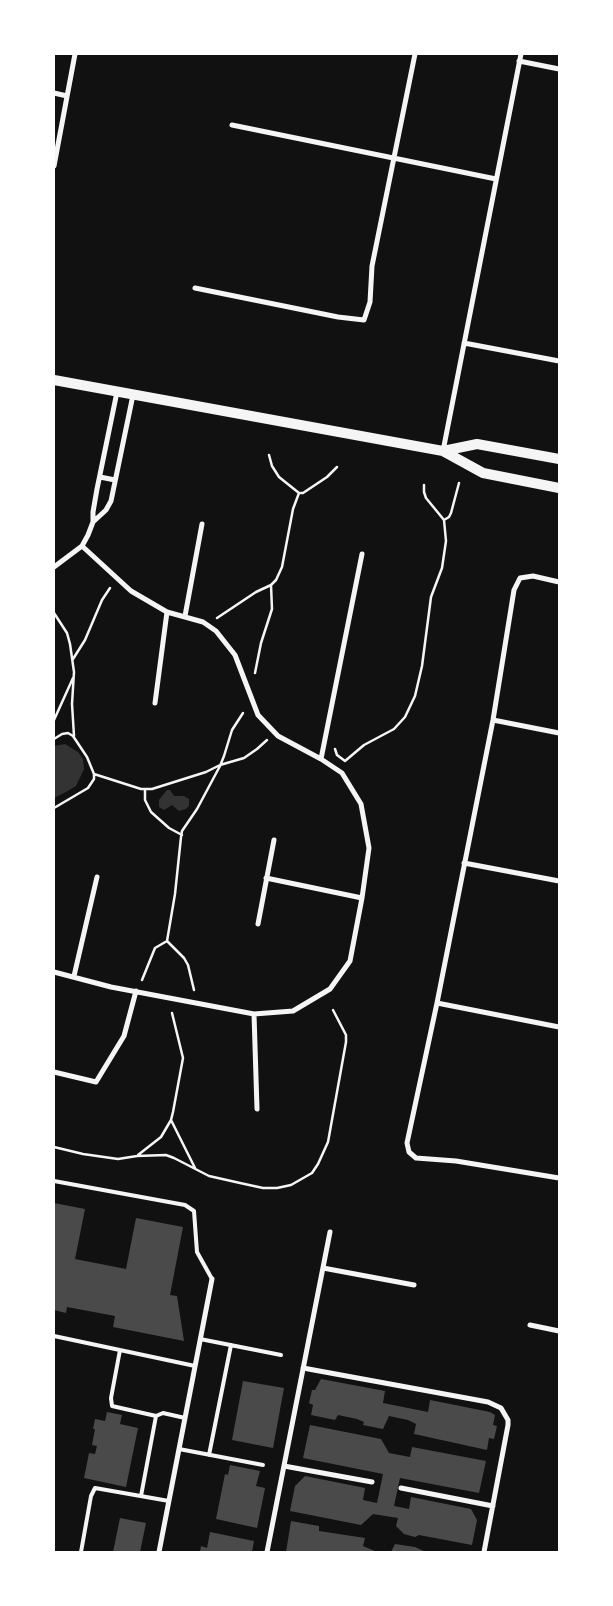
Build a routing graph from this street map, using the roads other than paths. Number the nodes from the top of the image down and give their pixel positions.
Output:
1 (76, 54) edge
2 (415, 54) edge
3 (521, 54) edge
4 (519, 61) junction
5 (559, 69) edge
6 (54, 93) edge
7 (67, 96) junction
8 (232, 125) dead end
9 (394, 157) junction
10 (54, 166) edge
11 (496, 179) junction
12 (195, 288) dead end
13 (464, 343) junction
14 (559, 361) edge
15 (54, 380) edge
16 (118, 392) junction
17 (133, 395) junction
18 (443, 452) junction
19 (559, 460) edge
20 (100, 477) junction
21 (115, 480) junction
22 (559, 488) edge
23 (93, 522) junction
24 (202, 524) dead end
25 (82, 546) junction
26 (362, 554) dead end
27 (54, 567) edge
28 (559, 582) edge
29 (166, 612) junction
30 (185, 616) junction
31 (155, 702) dead end
32 (493, 720) junction
33 (559, 733) edge
34 (321, 759) junction
35 (274, 840) dead end
36 (464, 863) junction
37 (97, 878) dead end
38 (266, 878) junction
39 (559, 881) edge
40 (362, 898) junction
41 (258, 924) dead end
42 (54, 972) edge
43 (74, 976) junction
44 (136, 992) junction
45 (437, 1003) junction
46 (254, 1014) junction
47 (559, 1027) edge
48 (54, 1072) edge
49 (257, 1109) dead end
50 (559, 1178) edge
51 (54, 1181) edge
52 (330, 1232) dead end
53 (323, 1268) junction
54 (212, 1278) joint
55 (414, 1285) dead end
56 (530, 1325) dead end
57 (559, 1331) edge
58 (54, 1336) edge
59 (200, 1339) junction
60 (231, 1345) junction
61 (120, 1350) junction
62 (281, 1354) dead end
63 (195, 1366) junction
64 (303, 1368) junction
65 (156, 1416) junction
66 (185, 1418) junction
67 (179, 1449) junction
68 (210, 1455) junction
69 (263, 1465) dead end
70 (284, 1466) junction
71 (372, 1482) dead end
72 (401, 1488) dead end
73 (141, 1496) junction
74 (169, 1501) junction
75 (493, 1506) junction
76 (81, 1552) edge
77 (159, 1552) edge
78 (267, 1552) edge
79 (484, 1552) edge

1 - 7 street
2 - 9 street
3 - 4 street
4 - 5 street
4 - 11 street
6 - 7 street
7 - 10 street
8 - 9 street
9 - 11 street
9 - 12 street
11 - 13 street
13 - 14 street
13 - 18 street
15 - 16 main road
16 - 17 main road
16 - 20 street
17 - 18 main road
17 - 21 street
18 - 19 main road
18 - 22 main road
20 - 21 street
20 - 23 street
21 - 23 street
23 - 25 street
24 - 30 street
25 - 27 street
25 - 29 street
26 - 34 street
28 - 32 street
29 - 30 street
29 - 31 street
30 - 34 street
32 - 33 street
32 - 36 street
34 - 40 street
35 - 38 street
36 - 39 street
36 - 45 street
37 - 43 street
38 - 40 street
38 - 41 street
40 - 46 street
42 - 43 street
43 - 44 street
44 - 46 street
44 - 48 street
45 - 47 street
45 - 50 street
46 - 49 street
51 - 54 lane
52 - 53 street
53 - 55 street
53 - 64 street
54 - 59 street
56 - 57 street
58 - 61 lane
59 - 60 lane
59 - 63 street
60 - 62 lane
60 - 68 lane
61 - 63 lane
61 - 65 lane
63 - 66 street
64 - 70 street
64 - 75 street
65 - 66 lane
65 - 73 lane
66 - 67 street
67 - 68 lane
67 - 74 street
68 - 69 lane
70 - 71 street
70 - 78 street
72 - 75 street
73 - 74 lane
73 - 76 lane
74 - 77 street
75 - 79 street

